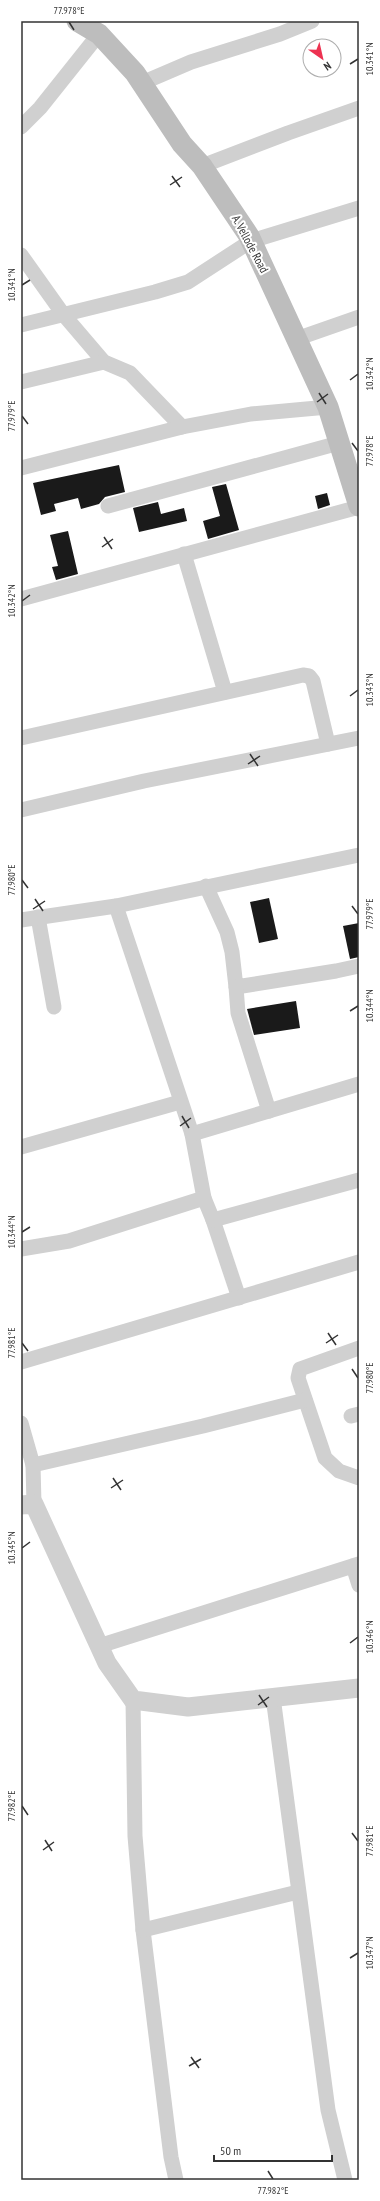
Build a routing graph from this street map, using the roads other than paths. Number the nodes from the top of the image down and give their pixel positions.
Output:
1 (77, 21) edge
2 (312, 21) edge
3 (99, 34) junction
4 (142, 83) junction
5 (359, 108) edge
6 (21, 127) edge
7 (202, 166) junction
8 (359, 208) edge
9 (251, 241) junction
10 (22, 257) edge
11 (63, 314) junction
12 (359, 317) edge
13 (21, 324) edge
14 (296, 339) junction
15 (104, 362) junction
16 (21, 382) edge
17 (328, 407) junction
18 (182, 427) junction
19 (339, 443) junction
20 (21, 468) edge
21 (108, 506) dead end
22 (359, 507) edge
23 (184, 554) junction
24 (21, 599) edge
25 (224, 692) junction
26 (21, 738) edge
27 (359, 738) edge
28 (328, 744) junction
29 (21, 810) edge
30 (359, 855) edge
31 (206, 886) junction
32 (116, 906) junction
33 (38, 917) junction
34 (21, 920) edge
35 (359, 966) edge
36 (236, 987) junction
37 (54, 1007) dead end
38 (359, 1084) edge
39 (180, 1102) junction
40 (268, 1111) junction
41 (192, 1134) junction
42 (21, 1147) edge
43 (359, 1180) edge
44 (204, 1198) junction
45 (213, 1220) junction
46 (21, 1249) edge
47 (359, 1262) edge
48 (239, 1298) junction
49 (359, 1348) edge
50 (21, 1362) edge
51 (305, 1400) junction
52 (21, 1423) edge
53 (33, 1465) junction
54 (359, 1478) edge
55 (27, 1504) edge
56 (356, 1565) edge
57 (359, 1585) edge
58 (99, 1646) junction
59 (359, 1688) edge
60 (272, 1697) junction
61 (133, 1700) junction
62 (298, 1892) junction
63 (143, 1930) junction
64 (176, 2180) edge
65 (344, 2180) edge

1 - 3 main road, A. Vellode Road
2 - 4 street
3 - 4 main road, A. Vellode Road
3 - 6 street
4 - 7 main road, A. Vellode Road
5 - 7 street
7 - 9 main road, A. Vellode Road
8 - 9 street
9 - 11 street
9 - 14 main road, A. Vellode Road
10 - 11 street
11 - 13 street
11 - 15 street
12 - 14 street
14 - 17 main road, A. Vellode Road
15 - 16 street
15 - 18 street
17 - 18 street
17 - 19 main road, A. Vellode Road
18 - 20 street
19 - 21 street
19 - 22 main road, A. Vellode Road
22 - 23 street
23 - 24 street
23 - 25 street
25 - 26 street
25 - 28 street
27 - 28 street
28 - 29 street
30 - 31 street
31 - 32 street
31 - 36 street
32 - 33 street
32 - 39 street
33 - 34 street
33 - 37 street
35 - 36 street
36 - 40 street
38 - 40 street
39 - 41 street
39 - 42 street
40 - 41 street
41 - 44 street
43 - 45 street
44 - 45 street
44 - 46 street
45 - 48 street
47 - 48 street
48 - 50 street
49 - 51 street
51 - 53 street
51 - 54 street
52 - 53 street
53 - 55 street
55 - 58 street
56 - 57 street
56 - 58 street
58 - 61 street
59 - 60 street
60 - 61 street
60 - 62 street
61 - 63 street
62 - 63 street
62 - 65 street
63 - 64 street

